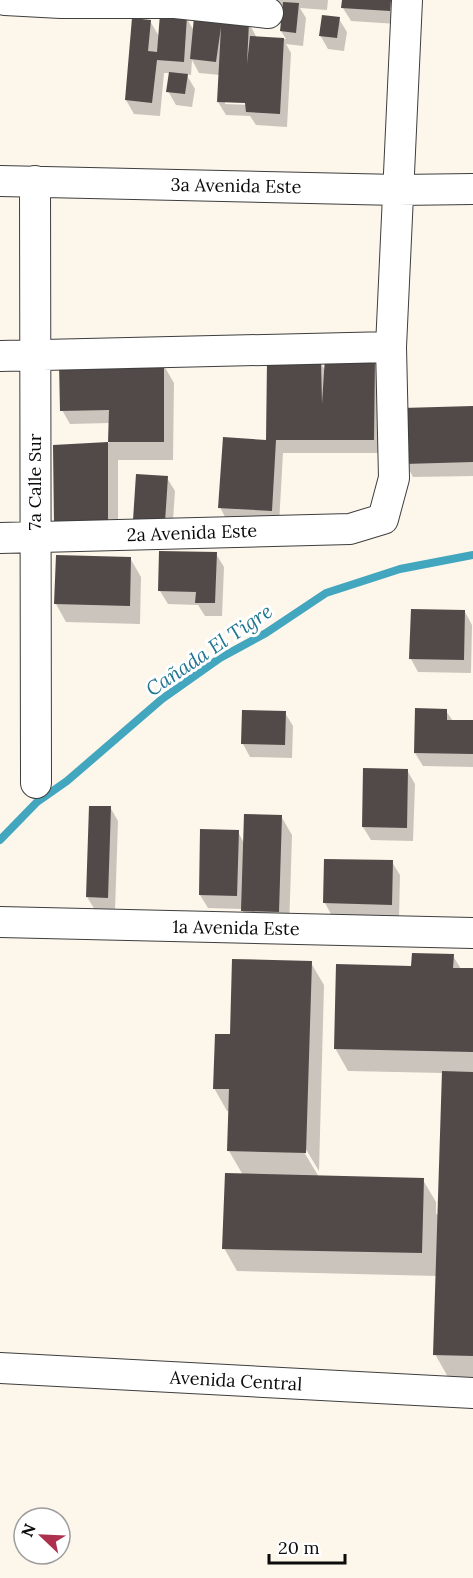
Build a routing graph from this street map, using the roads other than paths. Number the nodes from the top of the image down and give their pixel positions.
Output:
1 (5, 0) edge
2 (407, 0) edge
3 (175, 1) edge
4 (268, 13) dead end
5 (0, 181) edge
6 (35, 181) junction
7 (473, 189) edge
8 (398, 190) junction
9 (391, 347) junction
10 (35, 355) junction
11 (0, 356) edge
12 (35, 537) junction
13 (0, 538) edge
14 (36, 783) dead end
15 (0, 922) edge
16 (473, 933) edge
17 (0, 1368) edge
18 (473, 1393) edge

1 - 3 street
2 - 8 street
3 - 4 street
5 - 6 street, 3a Avenida Este
6 - 8 street, 3a Avenida Este
6 - 10 street, 7a Calle Sur
7 - 8 street, 3a Avenida Este
8 - 9 street
9 - 10 street
9 - 12 street, 2a Avenida Este
10 - 11 street
10 - 12 street, 7a Calle Sur
12 - 13 street, 2a Avenida Este
12 - 14 street, 7a Calle Sur
15 - 16 street, 1a Avenida Este
17 - 18 street, Avenida Central

